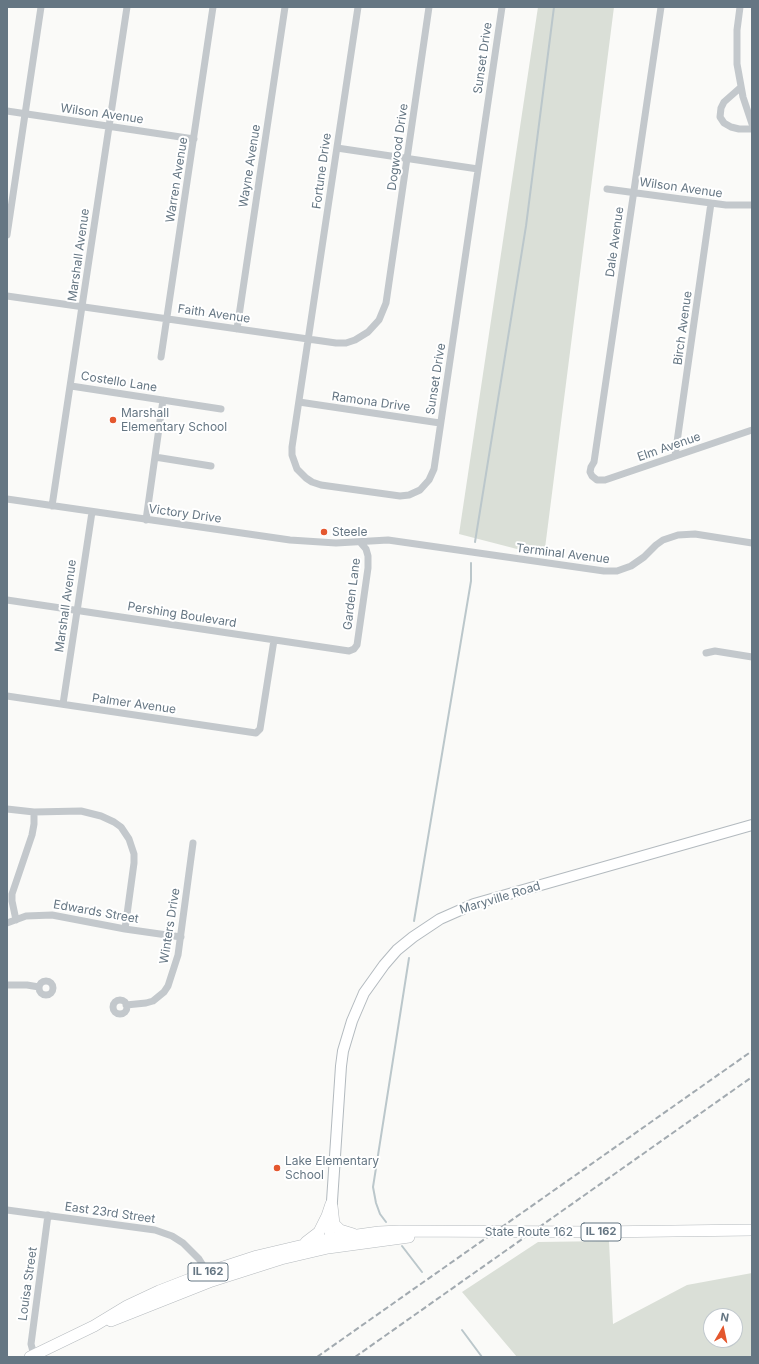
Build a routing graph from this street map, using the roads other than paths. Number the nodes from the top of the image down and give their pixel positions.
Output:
1 (41, 7) edge
2 (127, 7) edge
3 (214, 7) edge
4 (286, 7) edge
5 (358, 7) edge
6 (429, 7) edge
7 (502, 7) edge
8 (661, 7) edge
9 (740, 7) edge
10 (741, 87) junction
11 (7, 111) edge
12 (25, 114) junction
13 (752, 124) edge
14 (109, 126) junction
15 (752, 128) edge
16 (194, 139) junction
17 (337, 148) junction
18 (407, 159) junction
19 (478, 169) junction
20 (607, 189) dead end
21 (634, 193) junction
22 (711, 204) junction
23 (752, 205) edge
24 (7, 235) edge
25 (388, 291) joint
26 (7, 296) edge
27 (83, 306) junction
28 (167, 319) junction
29 (237, 329) junction
30 (308, 339) junction
31 (161, 357) dead end
32 (71, 386) junction
33 (163, 400) junction
34 (299, 402) junction
35 (221, 409) dead end
36 (440, 423) junction
37 (752, 430) edge
38 (675, 456) junction
39 (155, 457) junction
40 (211, 466) dead end
41 (594, 478) joint
42 (7, 499) edge
43 (52, 506) junction
44 (92, 512) junction
45 (146, 520) junction
46 (360, 542) junction
47 (752, 543) edge
48 (7, 600) edge
49 (76, 610) junction
50 (274, 640) junction
51 (354, 649) joint
52 (706, 653) dead end
53 (752, 657) edge
54 (7, 696) edge
55 (63, 704) junction
56 (7, 809) edge
57 (34, 812) junction
58 (752, 825) edge
59 (193, 843) dead end
60 (16, 920) junction
61 (7, 922) edge
62 (125, 929) junction
63 (181, 937) junction
64 (7, 985) edge
65 (39, 987) dead end
66 (126, 1006) dead end
67 (331, 1204) junction
68 (7, 1210) edge
69 (48, 1216) junction
70 (752, 1230) edge
71 (451, 1232) junction
72 (358, 1235) junction
73 (329, 1244) junction
74 (299, 1245) junction
75 (210, 1277) junction
76 (32, 1356) edge

1 - 12 street
2 - 14 street, Marshall Avenue
3 - 16 street, Warren Avenue
4 - 29 street, Wayne Avenue
5 - 17 street, Fortune Drive
6 - 18 street, Dogwood Drive
7 - 19 street, Sunset Drive
8 - 21 street, Dale Avenue
9 - 10 street
10 - 13 street
10 - 15 street
11 - 12 street, Wilson Avenue
12 - 14 street, Wilson Avenue
12 - 24 street
14 - 16 street, Wilson Avenue
14 - 27 street, Marshall Avenue
16 - 28 street, Warren Avenue
17 - 18 street
17 - 30 street, Fortune Drive
18 - 19 street
18 - 25 street, Dogwood Drive
19 - 36 street, Sunset Drive
20 - 21 street, Wilson Avenue
21 - 22 street, Wilson Avenue
21 - 41 street, Dale Avenue
22 - 23 street, Wilson Avenue
22 - 38 street, Birch Avenue
25 - 30 street, Faith Avenue
26 - 27 street, Faith Avenue
27 - 28 street, Faith Avenue
27 - 32 street, Marshall Avenue
28 - 29 street, Faith Avenue
28 - 31 street, Warren Avenue
29 - 30 street, Faith Avenue
30 - 34 street, Sunset Drive
32 - 33 street, Costello Lane
32 - 43 street, Marshall Avenue
33 - 35 street
33 - 39 street, Costello Lane
34 - 36 street, Ramona Drive
34 - 36 street, Sunset Drive
37 - 38 street, Elm Avenue
38 - 41 street, Elm Avenue
39 - 40 street
39 - 45 street, Costello Lane
42 - 43 street, Victory Drive
43 - 44 street, Victory Drive
44 - 45 street, Victory Drive
44 - 49 street, Marshall Avenue
45 - 46 street, Victory Drive
46 - 47 street, Terminal Avenue
46 - 51 street, Garden Lane
48 - 49 street, Pershing Boulevard
49 - 50 street, Pershing Boulevard
49 - 55 street, Marshall Avenue
50 - 51 street, Pershing Boulevard
50 - 55 street, Palmer Avenue
52 - 53 street
54 - 55 street, Palmer Avenue
56 - 57 street
57 - 60 street
57 - 62 street
58 - 67 main road, Maryville Road
59 - 63 street, Winters Drive
60 - 61 street, Edwards Street
60 - 62 street, Edwards Street
62 - 63 street, Edwards Street
63 - 66 street, Winters Drive
64 - 65 street
67 - 72 main road
67 - 73 main road, Maryville Road
67 - 74 main road
68 - 69 street, East 23rd Street
69 - 75 street, East 23rd Street
69 - 76 street, Louisa Street
70 - 71 main road, State Route 162 / IL 162
71 - 72 main road, State Route 162 / IL 162
71 - 73 main road, State Route 162 / IL 162
72 - 73 main road, State Route 162 / IL 162
73 - 74 main road, IL 162
73 - 75 main road, IL 162
74 - 75 main road, IL 162
75 - 76 main road, IL 162

